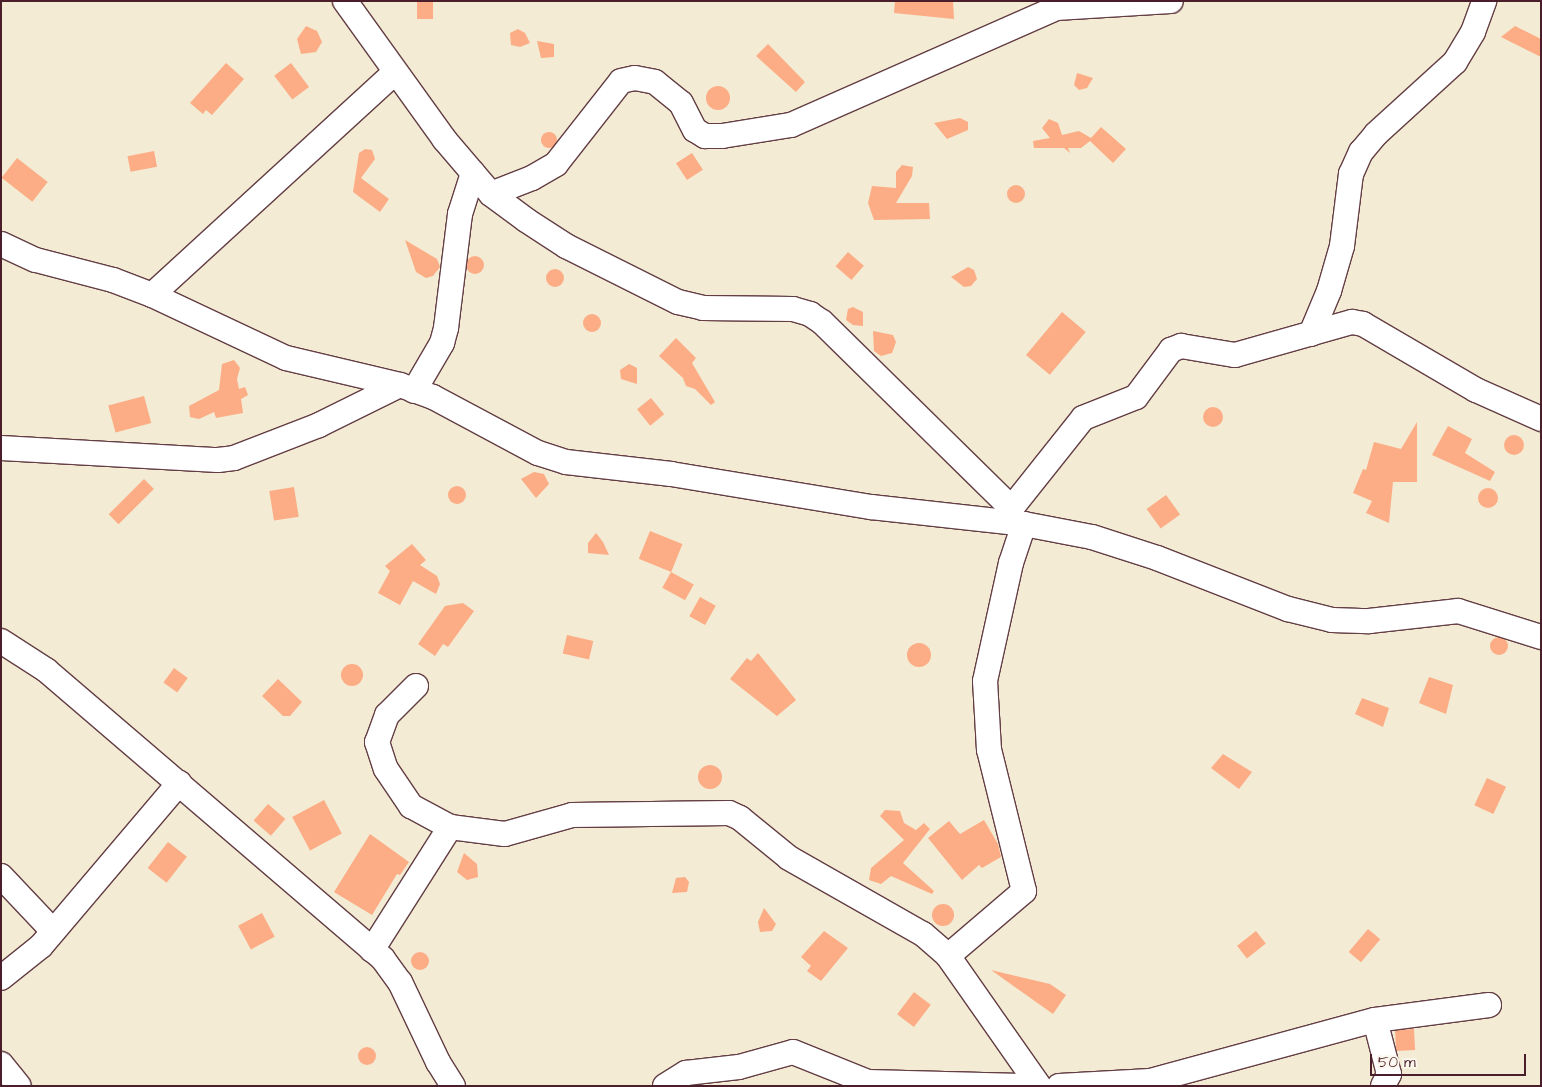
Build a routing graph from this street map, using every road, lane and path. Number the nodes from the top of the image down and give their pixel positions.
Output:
1 (344, 1) edge
2 (1171, 1) edge
3 (1484, 1) edge
4 (394, 73) junction
5 (473, 173) junction
6 (491, 194) junction
7 (1, 244) edge
8 (152, 295) junction
9 (1311, 334) junction
10 (407, 388) junction
11 (1541, 419) edge
12 (1, 448) edge
13 (1012, 518) junction
14 (1541, 636) edge
15 (1, 641) edge
16 (416, 686) dead end
17 (178, 783) junction
18 (450, 827) junction
19 (1, 876) edge
20 (53, 930) junction
21 (372, 950) junction
22 (948, 956) junction
23 (1, 978) edge
24 (1489, 1005) dead end
25 (1375, 1020) junction
26 (1, 1064) edge
27 (19, 1086) edge
28 (453, 1086) edge
29 (665, 1086) edge
30 (1022, 1086) edge
31 (1039, 1086) edge
32 (1059, 1086) edge
33 (1383, 1086) edge

1 - 4 street
2 - 6 street
3 - 9 street
4 - 5 street
4 - 8 street
5 - 6 street
5 - 10 street
6 - 13 street
7 - 8 street
8 - 10 street
9 - 11 street
9 - 13 street
10 - 12 street
10 - 13 street
13 - 14 street
13 - 22 street
15 - 17 street
16 - 18 street
17 - 20 street
17 - 21 street
18 - 21 street
18 - 22 street
19 - 20 street
20 - 23 street
21 - 28 street
22 - 31 street
24 - 25 street
25 - 32 street
25 - 33 street
26 - 27 street
29 - 30 street

